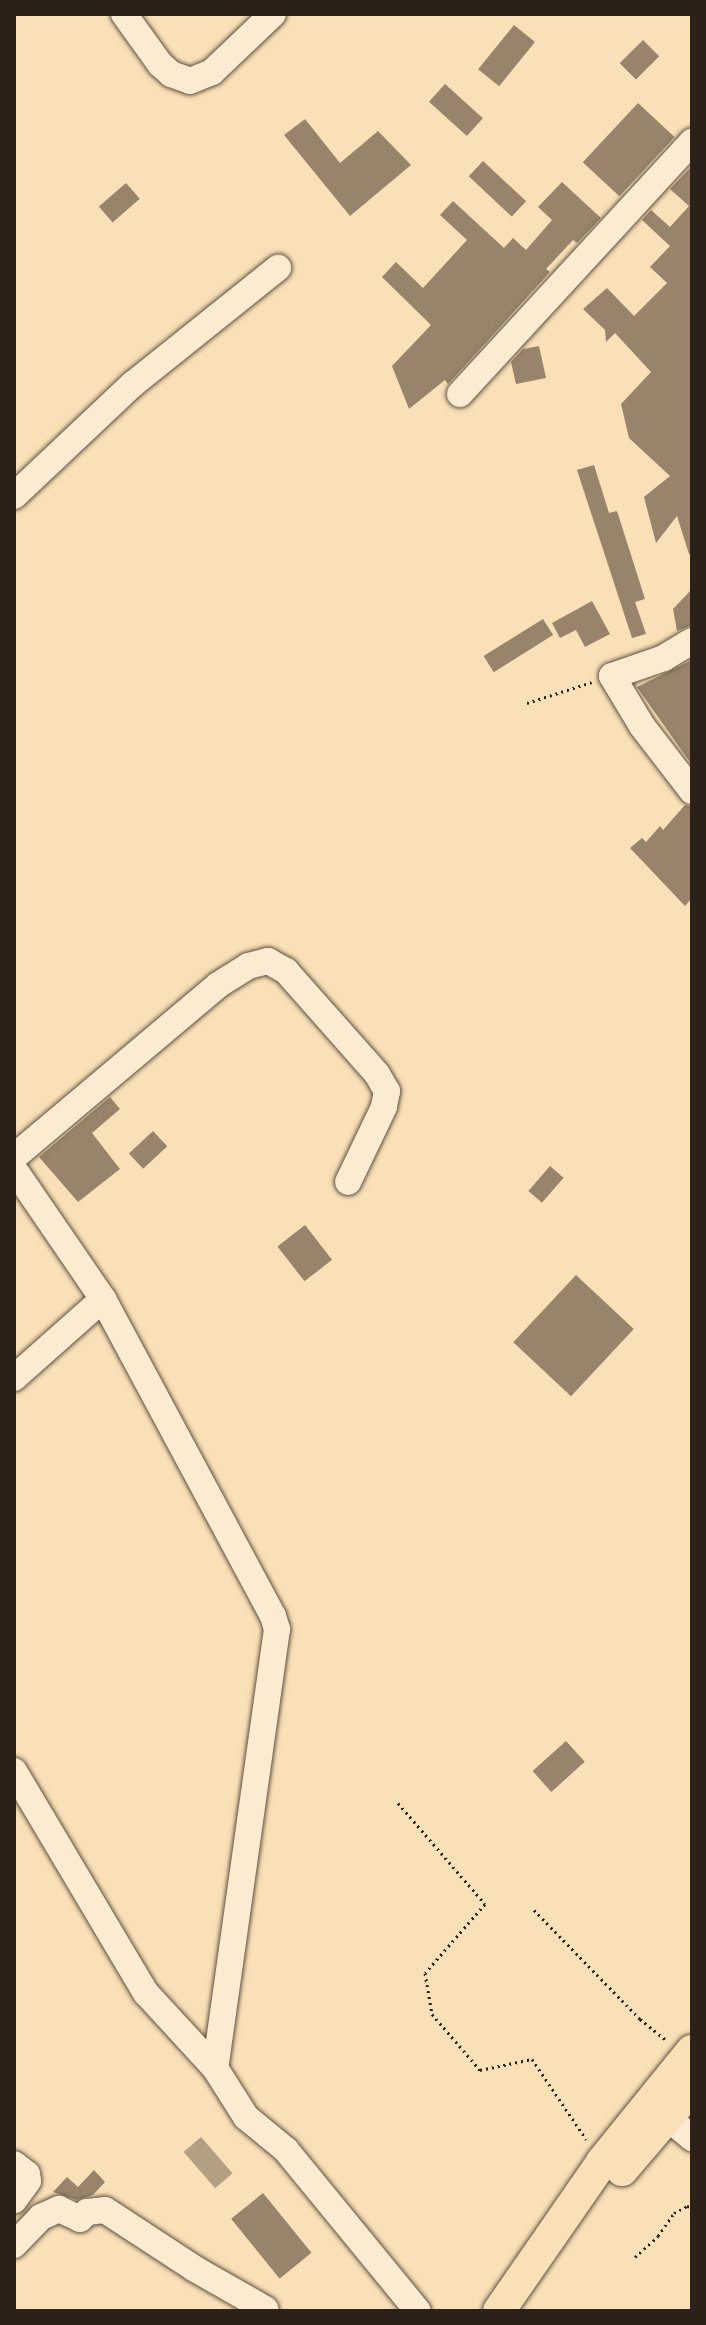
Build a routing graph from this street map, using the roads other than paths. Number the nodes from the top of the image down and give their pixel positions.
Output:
1 (124, 14) edge
2 (273, 14) edge
3 (692, 143) edge
4 (278, 268) dead end
5 (460, 394) dead end
6 (14, 496) edge
7 (692, 641) edge
8 (692, 791) edge
9 (14, 1157) edge
10 (14, 1169) edge
11 (348, 1182) dead end
12 (103, 1299) junction
13 (14, 1378) edge
14 (14, 1771) edge
15 (690, 2066) edge
16 (215, 2068) junction
17 (667, 2117) junction
18 (692, 2138) edge
19 (14, 2164) edge
20 (14, 2200) edge
21 (14, 2245) edge
22 (265, 2310) edge
23 (418, 2311) edge
24 (499, 2311) edge
25 (526, 2311) edge

1 - 2 street
3 - 5 street
4 - 6 street
7 - 8 street
9 - 11 street
10 - 12 street
12 - 13 street
12 - 16 street
14 - 16 street
15 - 17 main road
15 - 24 main road
16 - 23 street
17 - 18 street
17 - 25 main road
19 - 20 street
21 - 22 street

